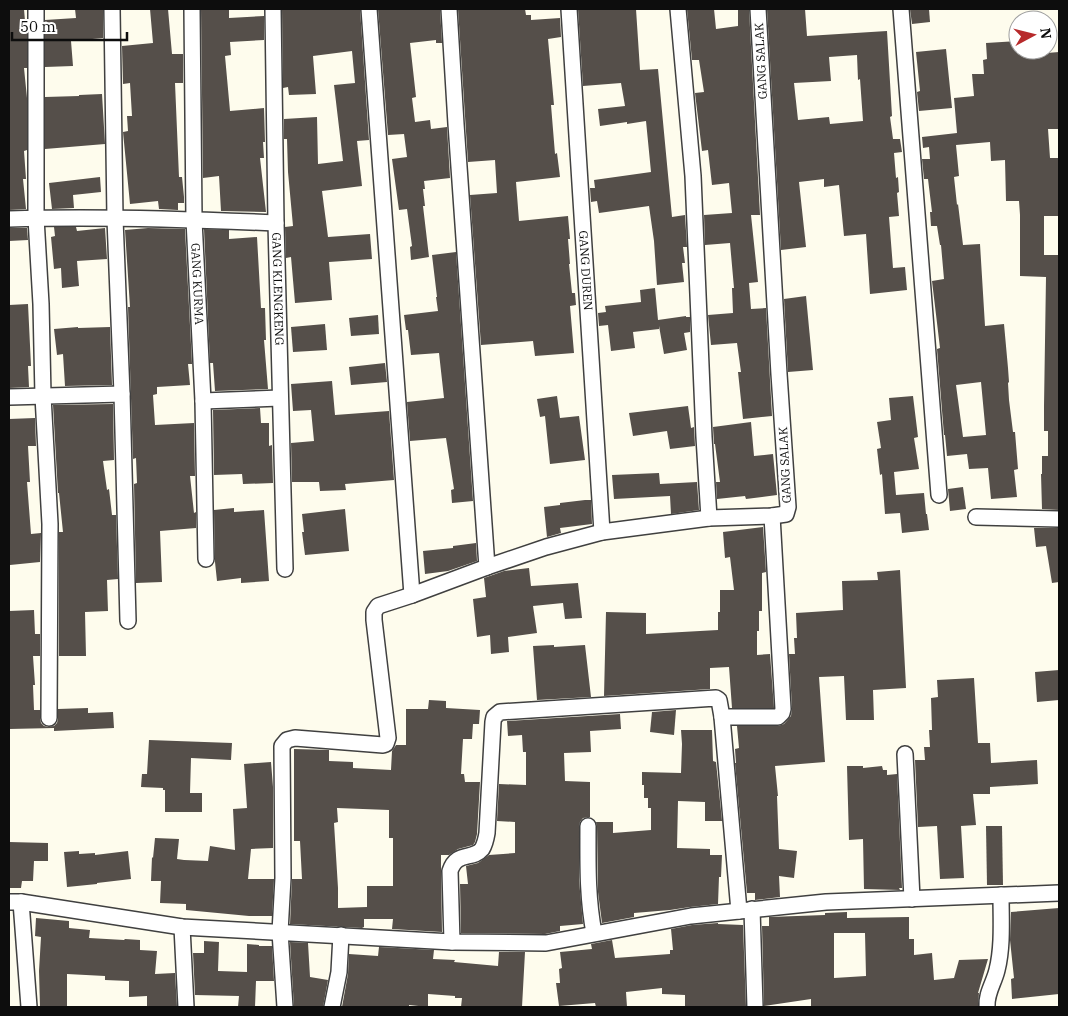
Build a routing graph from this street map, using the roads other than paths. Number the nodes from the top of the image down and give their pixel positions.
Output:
1 (36, 9) edge
2 (112, 9) edge
3 (192, 9) edge
4 (273, 9) edge
5 (369, 9) edge
6 (449, 9) edge
7 (569, 9) edge
8 (678, 9) edge
9 (758, 9) edge
10 (901, 9) edge
11 (36, 218) junction
12 (9, 219) edge
13 (114, 219) junction
14 (194, 220) junction
15 (276, 223) junction
16 (122, 394) junction
17 (43, 396) junction
18 (9, 397) edge
19 (280, 398) junction
20 (203, 401) junction
21 (939, 495) dead end
22 (772, 516) junction
23 (976, 517) dead end
24 (709, 518) junction
25 (1059, 519) edge
26 (602, 532) junction
27 (206, 559) dead end
28 (487, 567) junction
29 (285, 569) dead end
30 (412, 595) junction
31 (128, 621) dead end
32 (722, 717) junction
33 (49, 718) dead end
34 (905, 754) dead end
35 (588, 826) dead end
36 (1059, 893) edge
37 (1001, 895) junction
38 (912, 899) junction
39 (15, 902) edge
40 (745, 910) junction
41 (182, 927) junction
42 (280, 932) junction
43 (594, 933) junction
44 (342, 935) junction
45 (452, 942) junction
46 (29, 1007) edge
47 (186, 1007) edge
48 (286, 1007) edge
49 (332, 1007) edge
50 (755, 1007) edge
51 (986, 1007) edge

1 - 11 street
2 - 13 street
3 - 14 street, GANG KURMA
4 - 15 street, GANG KLENGKENG
5 - 30 street
6 - 28 street
7 - 26 street, GANG DUREN
8 - 24 street
9 - 22 street, GANG SALAK
10 - 21 street
11 - 12 street
11 - 13 street
11 - 17 street
13 - 14 street
13 - 16 street
14 - 15 street
14 - 20 street, GANG KURMA
15 - 19 street, GANG KLENGKENG
16 - 17 street
16 - 31 street
17 - 18 street
17 - 33 street
19 - 20 street
19 - 29 street, GANG KLENGKENG
20 - 27 street, GANG KURMA
22 - 24 street
22 - 32 street, GANG SALAK
23 - 25 street
24 - 26 street
26 - 28 street
28 - 30 street
30 - 42 street
32 - 40 street
32 - 45 street
34 - 38 street
35 - 43 street
36 - 37 street
37 - 38 street
37 - 51 street
38 - 40 street
39 - 41 street
39 - 46 street
40 - 43 street
40 - 50 street
41 - 42 street
41 - 47 street
42 - 44 street
42 - 48 street
43 - 45 street
44 - 45 street
44 - 49 street

